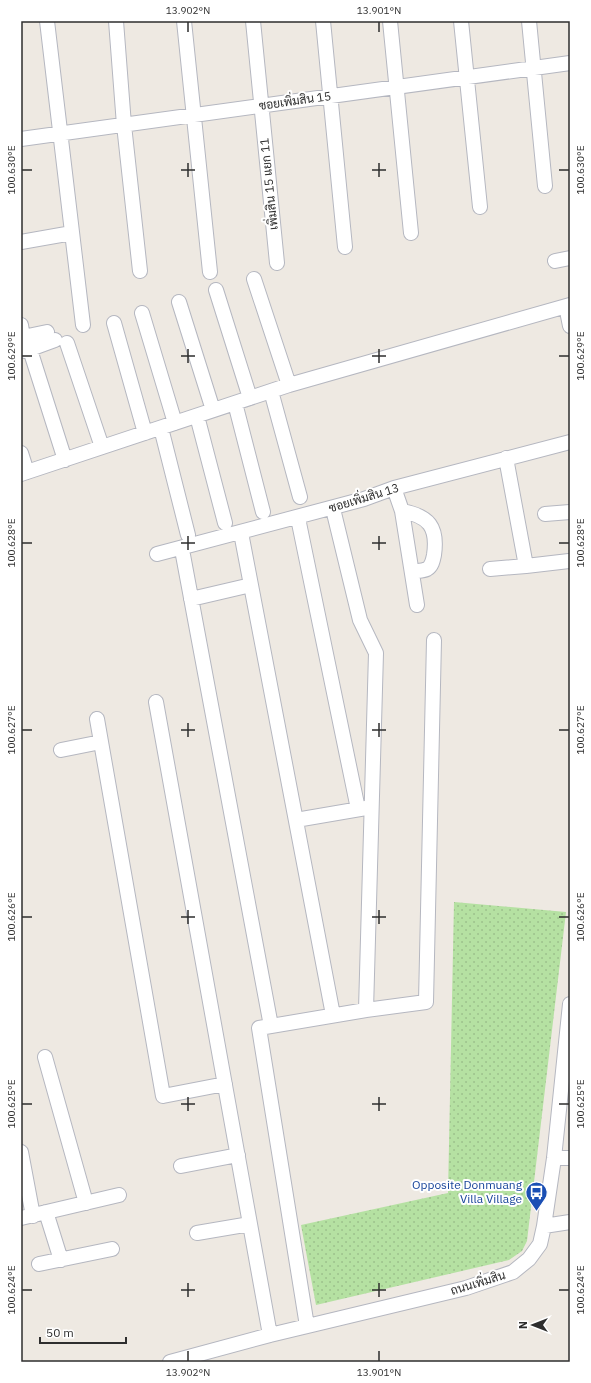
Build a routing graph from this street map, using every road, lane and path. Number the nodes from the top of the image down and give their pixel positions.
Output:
1 (47, 21) edge
2 (116, 21) edge
3 (184, 21) edge
4 (253, 21) edge
5 (323, 21) edge
6 (390, 21) edge
7 (461, 21) edge
8 (529, 21) edge
9 (570, 63) edge
10 (533, 68) junction
11 (466, 77) junction
12 (397, 86) junction
13 (330, 96) junction
14 (261, 105) junction
15 (195, 115) junction
16 (124, 125) junction
17 (61, 133) junction
18 (21, 139) edge
19 (545, 186) dead end
20 (480, 207) dead end
21 (72, 233) junction
22 (411, 233) dead end
23 (21, 242) edge
24 (345, 247) dead end
25 (570, 258) edge
26 (555, 261) dead end
27 (277, 263) dead end
28 (140, 271) dead end
29 (210, 272) dead end
30 (254, 279) dead end
31 (216, 290) dead end
32 (180, 302) dead end
33 (568, 306) edge
34 (142, 313) dead end
35 (114, 322) dead end
36 (84, 325) dead end
37 (570, 326) edge
38 (24, 344) edge
39 (289, 386) junction
40 (272, 391) junction
41 (250, 398) junction
42 (235, 403) junction
43 (213, 410) junction
44 (197, 416) junction
45 (175, 423) junction
46 (161, 428) junction
47 (145, 433) junction
48 (570, 442) edge
49 (102, 447) junction
50 (21, 453) edge
51 (506, 458) junction
52 (65, 460) junction
53 (24, 473) edge
54 (394, 488) junction
55 (300, 497) dead end
56 (402, 511) junction
57 (263, 512) dead end
58 (570, 512) edge
59 (334, 513) dead end
60 (545, 514) dead end
61 (225, 523) dead end
62 (299, 523) dead end
63 (188, 535) dead end
64 (242, 538) dead end
65 (157, 554) dead end
66 (182, 555) dead end
67 (569, 560) edge
68 (526, 566) junction
69 (490, 569) dead end
70 (412, 572) junction
71 (251, 585) junction
72 (191, 599) junction
73 (417, 605) dead end
74 (434, 640) dead end
75 (156, 702) dead end
76 (97, 719) dead end
77 (101, 742) junction
78 (61, 750) dead end
79 (365, 808) junction
80 (296, 820) junction
81 (570, 1004) edge
82 (366, 1010) junction
83 (333, 1015) junction
84 (271, 1026) junction
85 (45, 1057) dead end
86 (225, 1084) junction
87 (21, 1152) edge
88 (238, 1155) junction
89 (554, 1158) junction
90 (570, 1158) edge
91 (181, 1166) dead end
92 (119, 1196) dead end
93 (86, 1203) junction
94 (33, 1216) edge
95 (570, 1222) edge
96 (250, 1224) junction
97 (544, 1226) junction
98 (197, 1233) dead end
99 (112, 1249) dead end
100 (62, 1260) junction
101 (39, 1264) dead end
102 (307, 1326) junction
103 (270, 1335) junction
104 (175, 1361) edge

1 - 17 street
2 - 16 street
3 - 15 street
4 - 14 street, เพิ่มสิน 15 แยก 11
5 - 13 street
6 - 12 street
7 - 11 street
8 - 10 street
9 - 10 street, ซอยเพิ่มสิน 15
10 - 11 street, ซอยเพิ่มสิน 15
10 - 19 street
11 - 12 street, ซอยเพิ่มสิน 15
11 - 20 street
12 - 13 street, ซอยเพิ่มสิน 15
12 - 22 street
13 - 14 street, ซอยเพิ่มสิน 15
13 - 24 street
14 - 15 street, ซอยเพิ่มสิน 15
14 - 27 street, เพิ่มสิน 15 แยก 11
15 - 16 street, ซอยเพิ่มสิน 15
15 - 29 street
16 - 17 street, ซอยเพิ่มสิน 15
16 - 28 street
17 - 18 street, ซอยเพิ่มสิน 15
17 - 21 street
21 - 23 street
21 - 36 street
25 - 26 street
30 - 39 street
31 - 41 street
32 - 43 street
33 - 37 street
33 - 39 street
34 - 45 street
35 - 47 street
38 - 49 street
38 - 52 street
39 - 40 street
40 - 41 street
40 - 55 street
41 - 42 street
42 - 43 street
42 - 57 street
43 - 44 street
44 - 45 street
44 - 61 street
45 - 46 street
46 - 47 street
46 - 63 street
47 - 49 street
48 - 51 street, ซอยเพิ่มสิน 13
49 - 52 street
50 - 53 street
51 - 54 street, ซอยเพิ่มสิน 13
51 - 68 street
52 - 53 street
54 - 56 street
54 - 65 street, ซอยเพิ่มสิน 13
56 - 70 street
56 - 70 street
58 - 60 street
59 - 79 street
62 - 79 street
64 - 71 street
66 - 72 street
67 - 68 street
68 - 69 street
70 - 73 street
71 - 72 street
71 - 80 street
72 - 84 street
74 - 82 street
75 - 86 street
76 - 77 street
77 - 78 street
77 - 86 street
79 - 80 street
79 - 82 street
80 - 83 street
81 - 89 street, ถนนเพิ่มสิน
82 - 83 street
83 - 84 street
84 - 102 street
85 - 93 street
86 - 88 street
87 - 94 street
88 - 91 street
88 - 96 street
89 - 90 street
89 - 97 street, ถนนเพิ่มสิน
92 - 93 street
93 - 94 street
94 - 100 street
95 - 97 street
96 - 98 street
96 - 103 street
97 - 102 street, ถนนเพิ่มสิน
99 - 100 street
100 - 101 street
102 - 103 street, ถนนเพิ่มสิน
103 - 104 street, ถนนเพิ่มสิน

